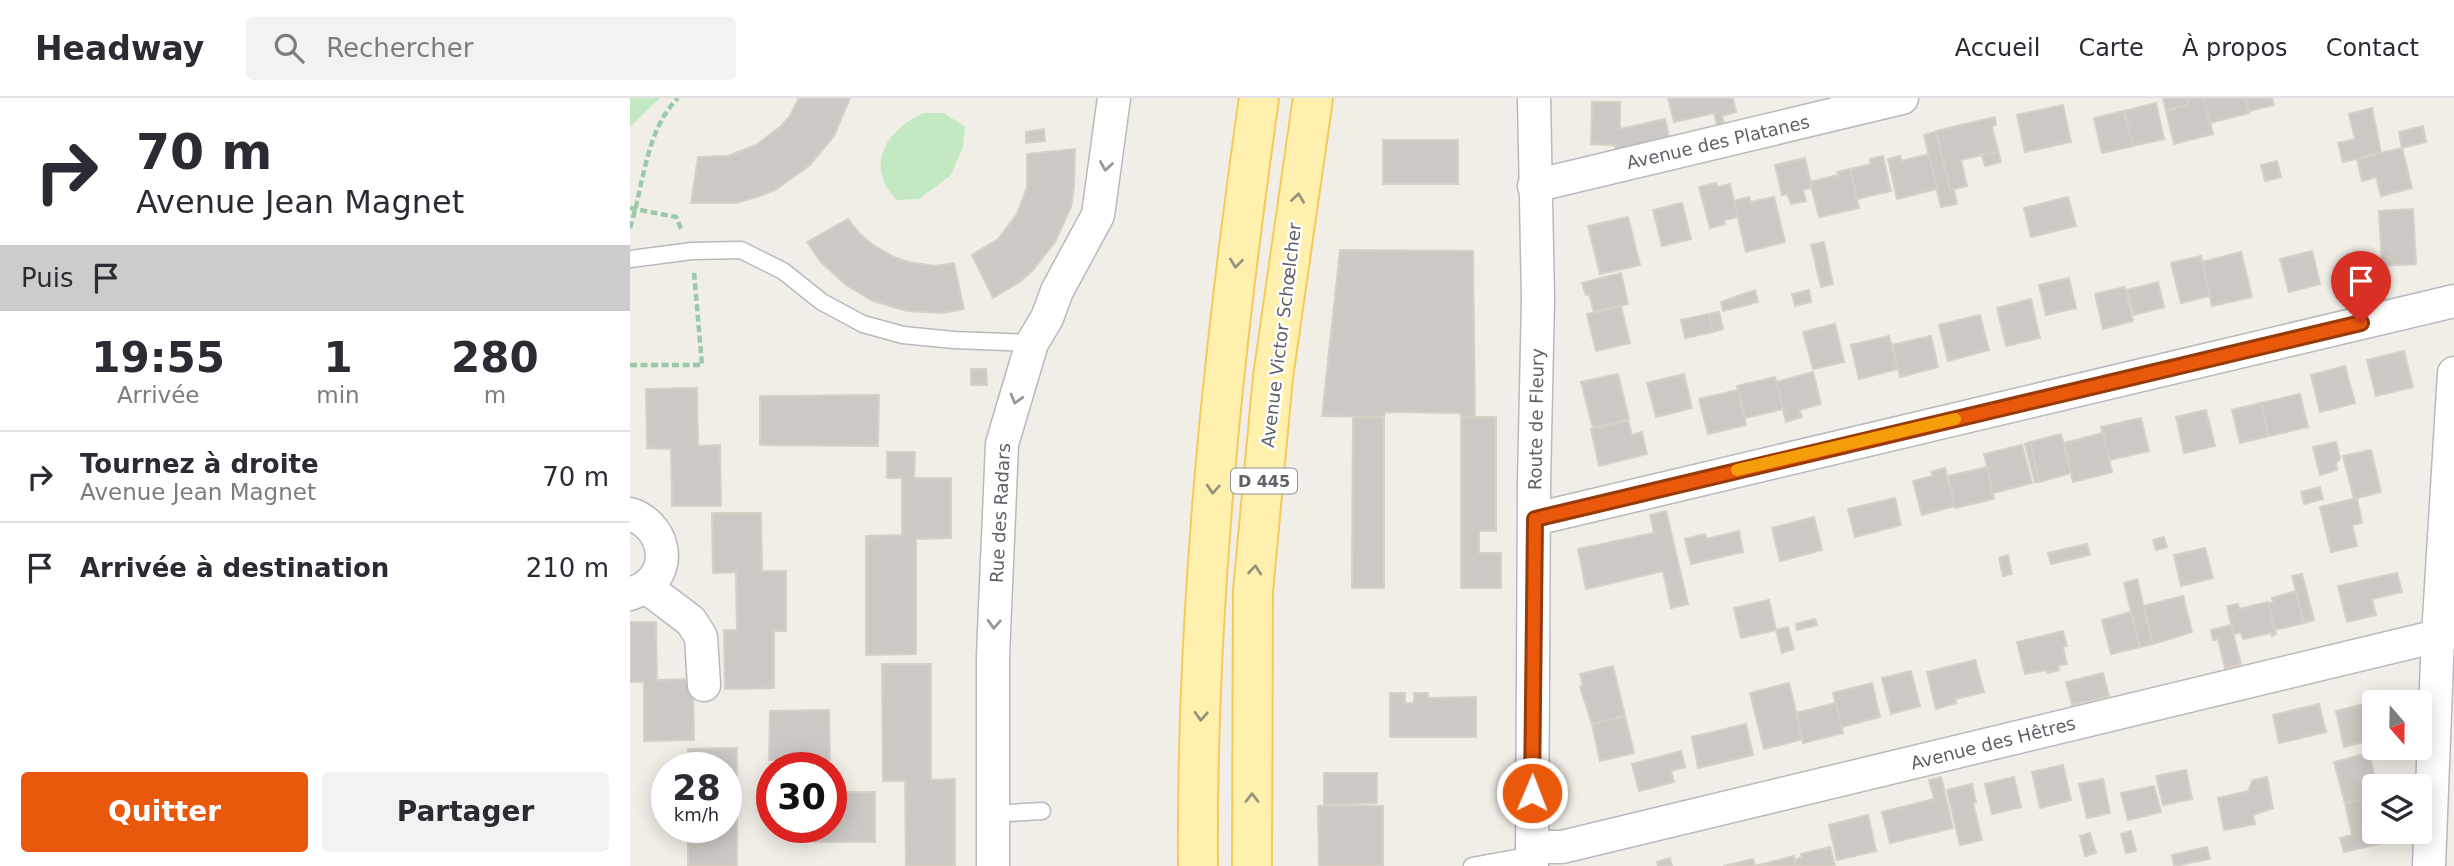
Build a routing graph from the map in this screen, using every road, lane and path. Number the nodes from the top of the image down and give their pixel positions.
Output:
1 (678, 98) edge
2 (1114, 98) edge
3 (1259, 98) edge
4 (1313, 98) edge
5 (1534, 98) edge
6 (1902, 98) edge
7 (1534, 186) junction
8 (633, 209) edge
9 (630, 228) edge
10 (692, 251) junction
11 (630, 259) edge
12 (2454, 301) edge
13 (1032, 343) junction
14 (630, 365) edge
15 (2454, 373) edge
16 (630, 514) edge
17 (1535, 519) junction
18 (638, 591) edge
19 (2446, 634) edge
20 (704, 685) dead end
21 (1042, 811) dead end
22 (992, 814) junction
23 (1532, 856) edge
24 (993, 866) edge
25 (1198, 866) edge
26 (1252, 866) edge
27 (1472, 866) edge
28 (2429, 866) edge

1 - 8 path
2 -> 13 street, Rue des Radars
3 -> 25 main road, D 445
26 -> 4 main road, Avenue Victor Schœlcher / D 445
5 - 7 street, Route de Fleury
6 - 7 street, Avenue des Platanes
7 - 17 street, Route de Fleury
8 - 9 path
8 - 10 path
10 - 11 lane
10 - 13 lane
10 - 14 path
12 - 17 street
13 -> 22 street, Rue des Radars
15 - 19 street
16 - 18 street
17 - 23 street, Route de Fleury
18 - 20 street
19 - 23 street, Avenue des Hêtres
19 - 28 street
21 - 22 lane
22 - 24 street, Rue des Radars
23 - 27 lane

